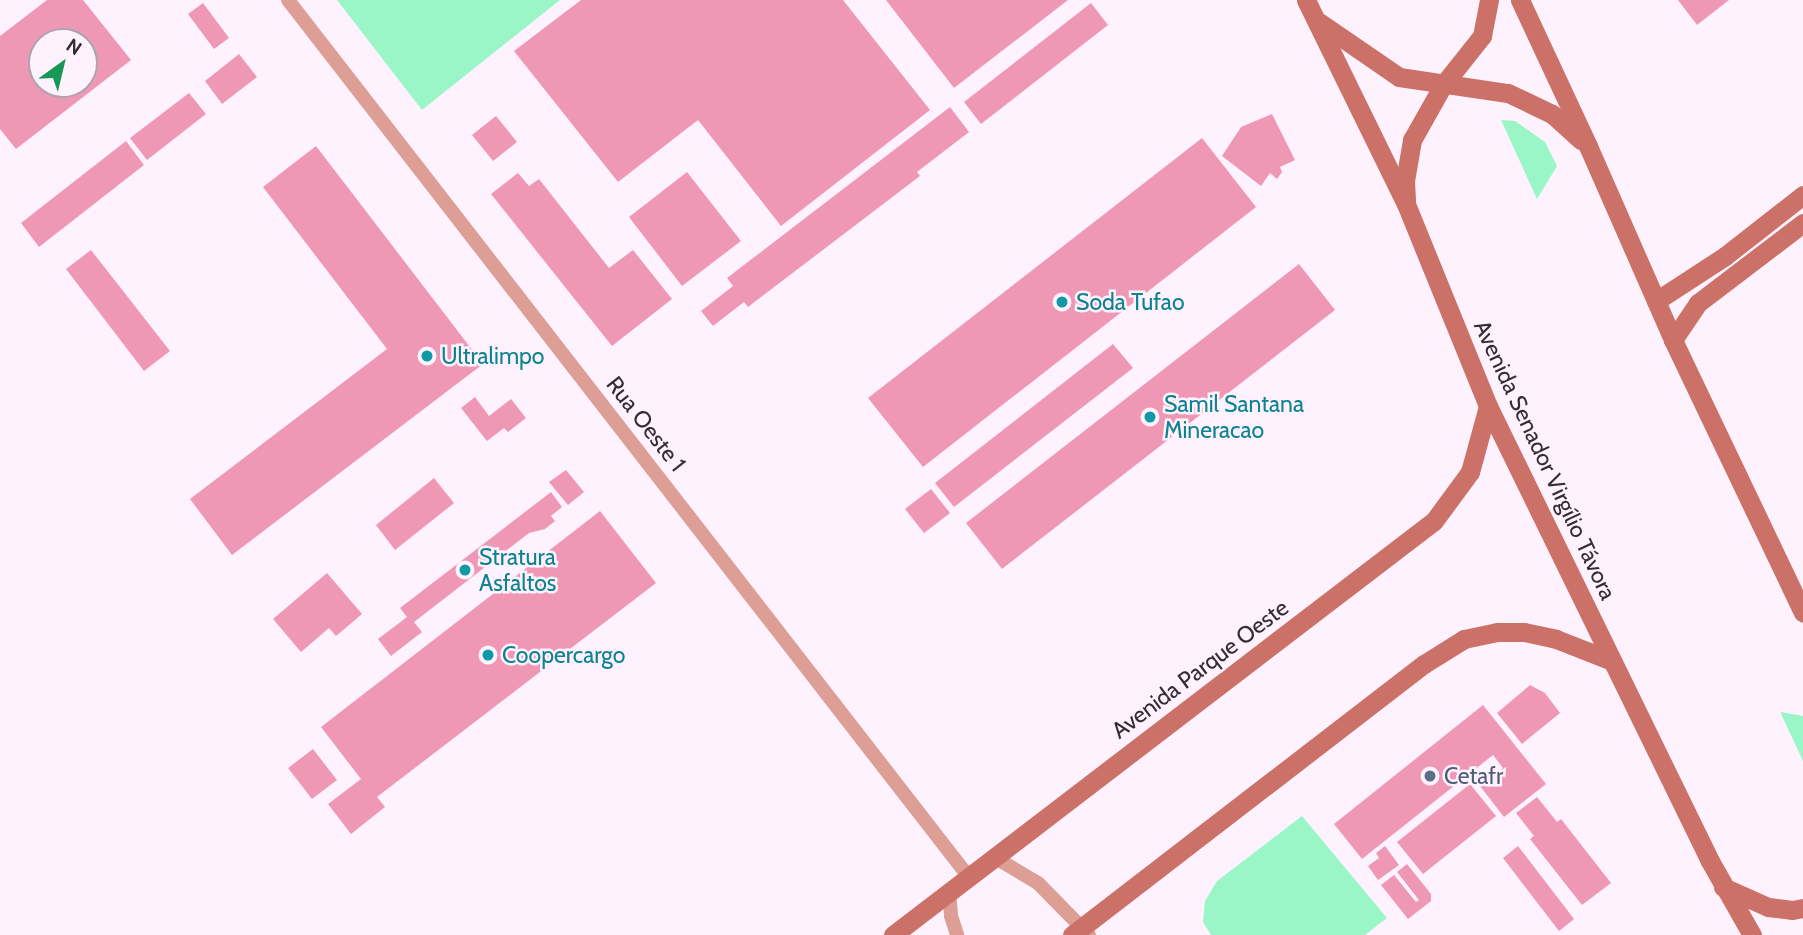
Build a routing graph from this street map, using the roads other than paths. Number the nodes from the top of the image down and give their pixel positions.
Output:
1 (288, 0) edge
2 (1306, 0) edge
3 (1489, 0) edge
4 (1520, 0) edge
5 (1318, 22) junction
6 (1443, 85) junction
7 (1588, 146) junction
8 (1803, 195) edge
9 (1406, 204) junction
10 (1803, 223) edge
11 (1656, 301) junction
12 (1673, 340) junction
13 (1488, 406) junction
14 (1803, 614) edge
15 (1612, 661) junction
16 (994, 857) junction
17 (968, 876) junction
18 (1723, 887) junction
19 (949, 892) junction
20 (1803, 908) edge
21 (1081, 932) edge
22 (893, 935) edge
23 (957, 935) edge
24 (1752, 935) edge

1 - 17 street, Rua Oeste 1
2 - 5 main road, Avenida Senador Virgílio Távora
3 - 6 main road
4 - 7 main road
5 - 6 main road
5 - 9 main road, Avenida Senador Virgílio Távora
6 - 7 main road
6 - 9 main road
7 - 11 main road
8 - 11 main road
9 - 13 main road, Avenida Senador Virgílio Távora
10 - 12 main road
11 - 12 main road
12 - 14 main road
13 - 15 main road, Avenida Senador Virgílio Távora
13 - 16 main road, Avenida Parque Oeste
15 - 18 main road, Avenida Senador Virgílio Távora
15 - 21 main road
16 - 17 main road, Avenida Parque Oeste
16 - 21 street
17 - 19 main road, Avenida Parque Oeste
18 - 20 main road
18 - 24 main road, Avenida Senador Virgílio Távora
19 - 22 main road, Avenida Parque Oeste
19 - 23 street

